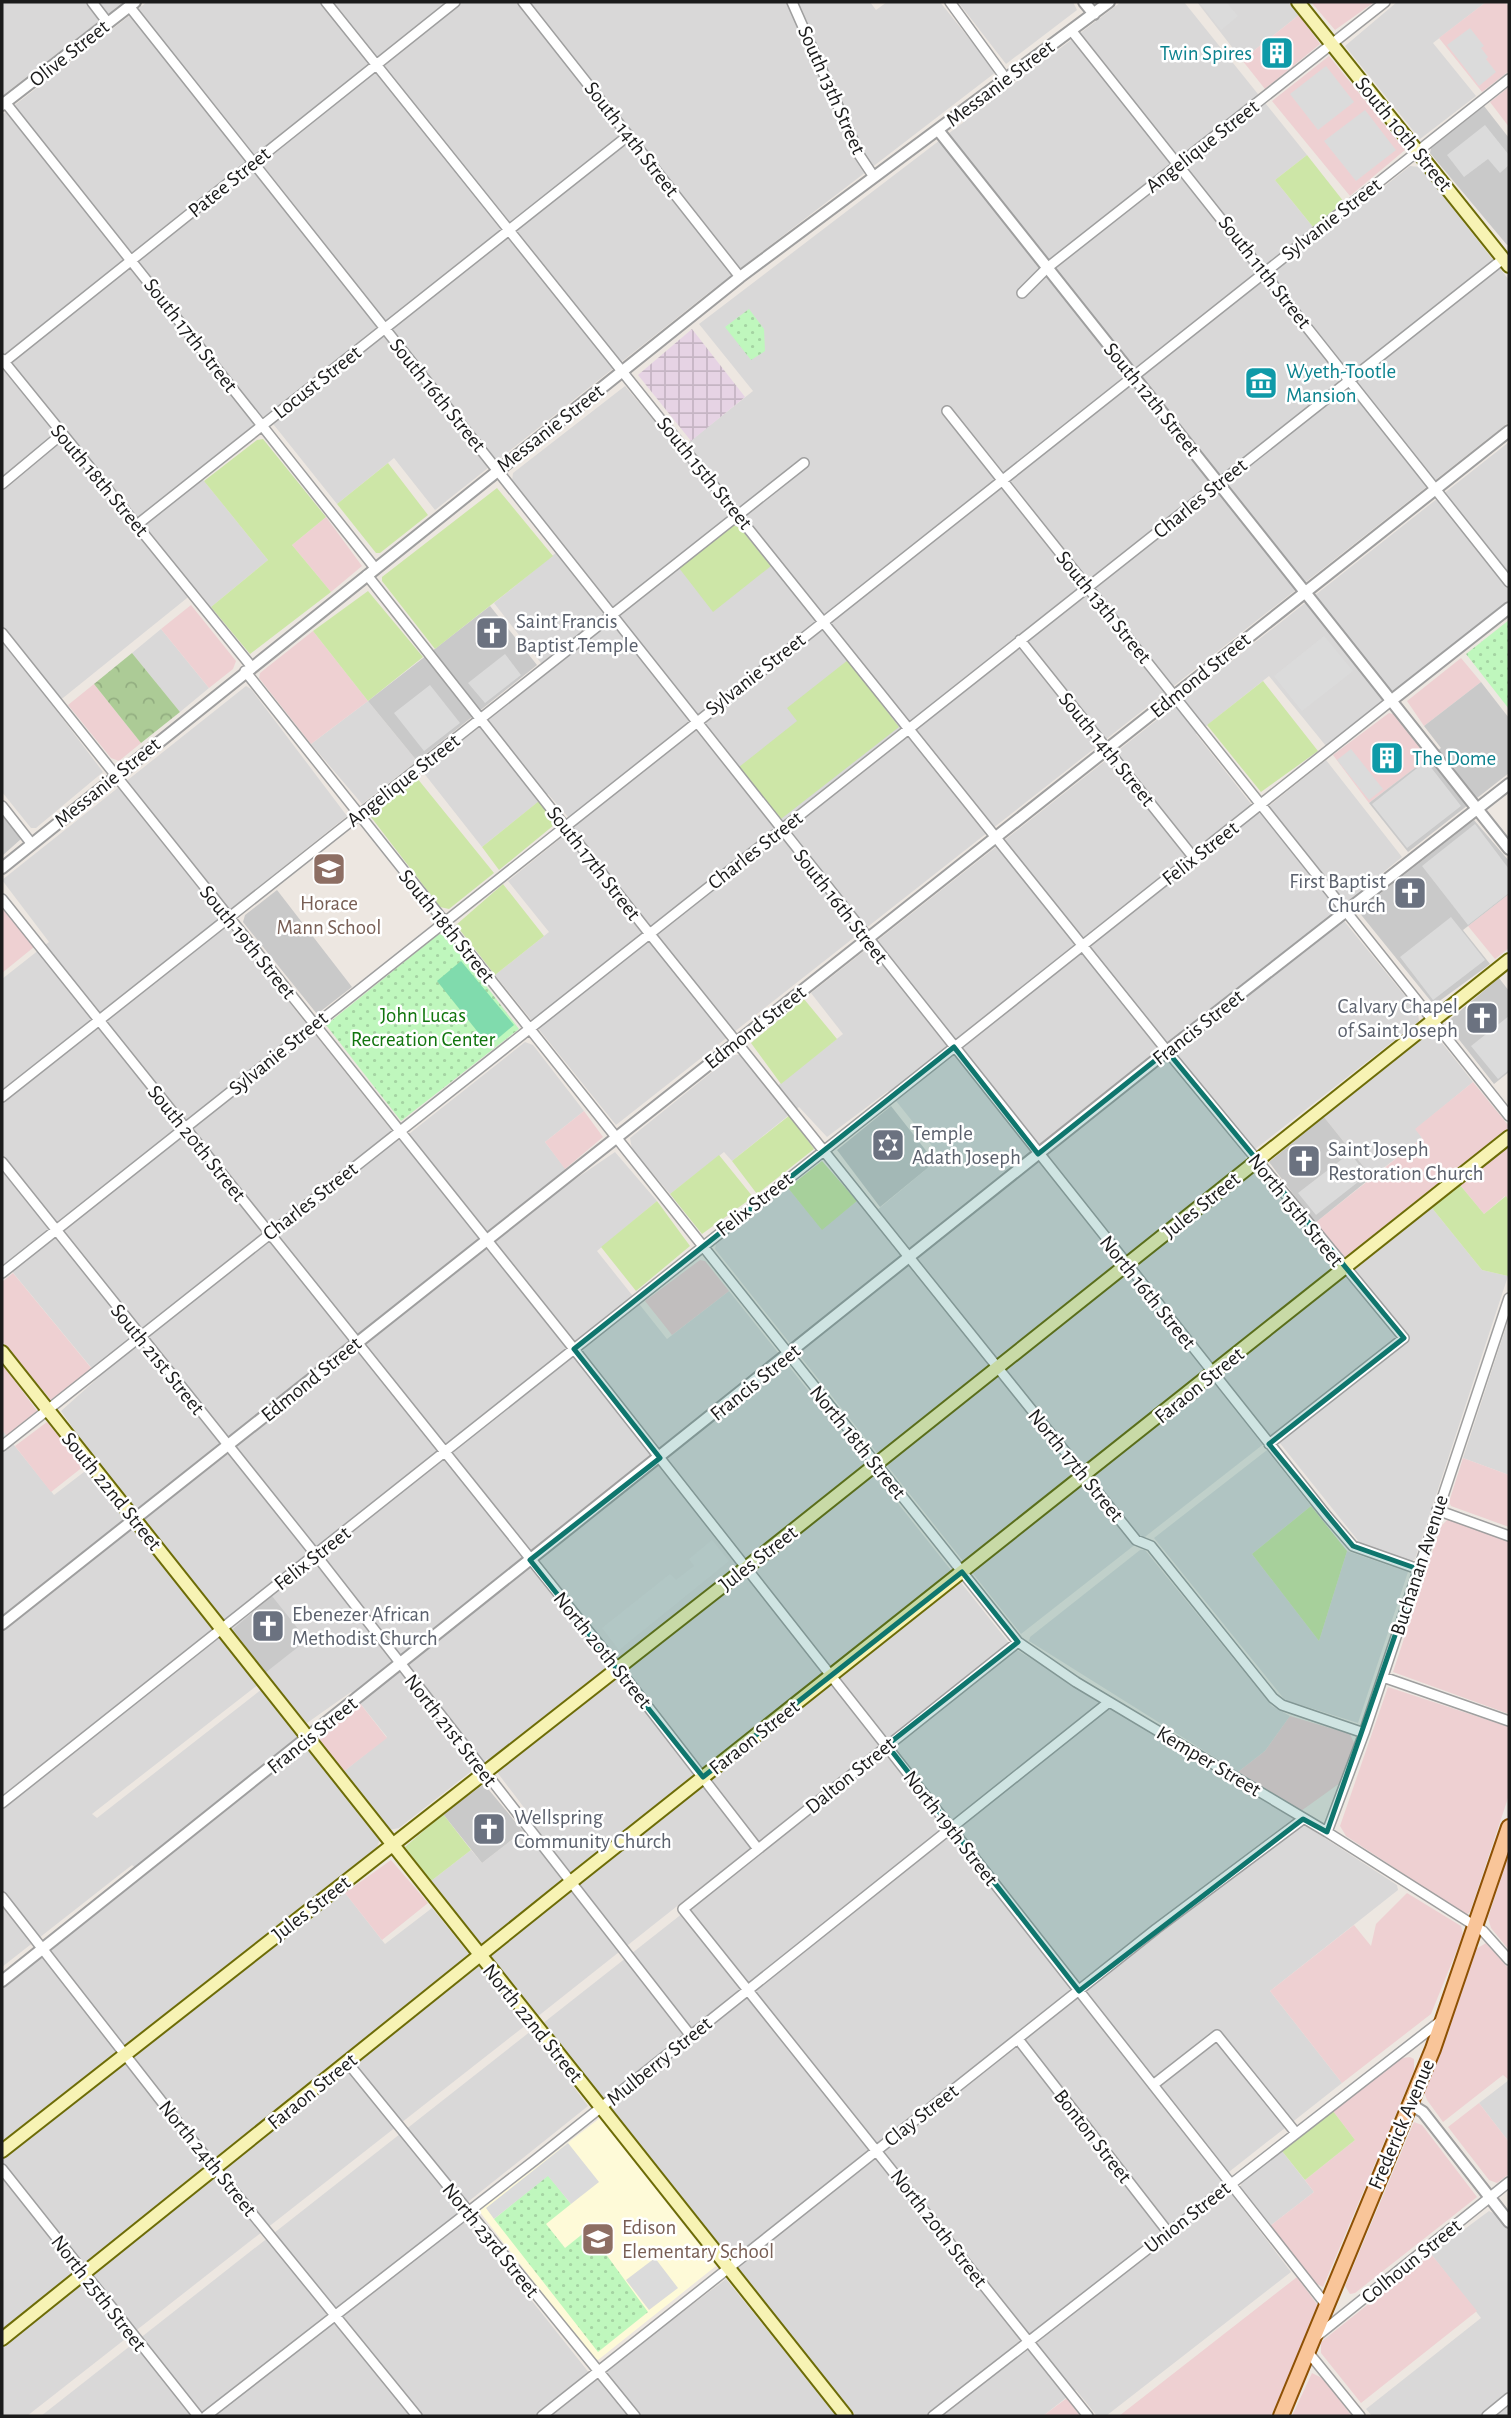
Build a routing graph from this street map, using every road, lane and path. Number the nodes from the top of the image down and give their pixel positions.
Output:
1 (92, 2) edge
2 (326, 2) edge
3 (455, 2) edge
4 (523, 2) edge
5 (792, 2) edge
6 (950, 2) edge
7 (1084, 2) edge
8 (1110, 2) edge
9 (1298, 2) edge
10 (1385, 2) edge
11 (132, 4) edge
12 (1094, 14) junction
13 (108, 23) junction
14 (1072, 30) junction
15 (1332, 44) junction
16 (377, 64) junction
17 (1006, 79) junction
18 (1509, 79) edge
19 (4, 104) edge
20 (938, 130) junction
21 (629, 135) junction
22 (1417, 151) junction
23 (253, 163) junction
24 (1179, 164) junction
25 (874, 177) junction
26 (510, 230) junction
27 (132, 260) junction
28 (1507, 260) edge
29 (1047, 268) junction
30 (1265, 272) junction
31 (740, 276) junction
32 (1022, 293) dead end
33 (385, 329) junction
34 (3, 361) edge
35 (622, 371) junction
36 (1134, 376) junction
37 (1349, 378) junction
38 (947, 411) dead end
39 (262, 425) junction
40 (1509, 431) edge
41 (62, 434) junction
42 (804, 463) dead end
43 (497, 470) junction
44 (1003, 480) junction
45 (1219, 483) junction
46 (2, 484) edge
47 (1436, 488) junction
48 (738, 514) junction
49 (138, 524) junction
50 (371, 571) junction
51 (1509, 582) edge
52 (1088, 587) junction
53 (1306, 590) junction
54 (1509, 608) edge
55 (610, 615) junction
56 (823, 621) junction
57 (2, 633) edge
58 (1020, 640) junction
59 (248, 669) junction
60 (1174, 695) junction
61 (1392, 700) junction
62 (481, 718) junction
63 (695, 722) junction
64 (909, 726) junction
65 (1108, 748) junction
66 (115, 775) junction
67 (1509, 784) edge
68 (1261, 804) junction
69 (2, 806) edge
70 (1477, 808) junction
71 (358, 815) junction
72 (565, 824) junction
73 (780, 830) junction
74 (997, 837) junction
75 (32, 844) junction
76 (1509, 849) edge
77 (1194, 858) junction
78 (2, 868) edge
79 (2, 899) edge
80 (1347, 911) junction
81 (229, 917) junction
82 (443, 921) junction
83 (649, 933) junction
84 (867, 940) junction
85 (1083, 944) junction
86 (1509, 960) edge
87 (97, 1018) junction
88 (1432, 1020) junction
89 (314, 1024) junction
90 (528, 1028) junction
91 (737, 1042) junction
92 (954, 1048) junction
93 (1167, 1051) junction
94 (2, 1097) edge
95 (1509, 1116) edge
96 (185, 1127) junction
97 (400, 1130) junction
98 (1509, 1137) edge
99 (615, 1139) junction
100 (823, 1150) junction
101 (1038, 1154) junction
102 (1256, 1161) junction
103 (2, 1162) edge
104 (56, 1230) junction
105 (270, 1233) junction
106 (487, 1239) junction
107 (701, 1246) junction
108 (911, 1258) junction
109 (1126, 1265) junction
110 (1345, 1270) junction
111 (2, 1273) edge
112 (1509, 1298) edge
113 (140, 1337) junction
114 (357, 1342) junction
115 (574, 1349) junction
116 (2, 1352) edge
117 (788, 1355) junction
118 (997, 1368) junction
119 (1213, 1374) junction
120 (47, 1410) junction
121 (1269, 1444) junction
122 (228, 1445) junction
123 (2, 1447) edge
124 (445, 1452) junction
125 (660, 1458) junction
126 (876, 1464) junction
127 (1085, 1476) junction
128 (1437, 1510) junction
129 (134, 1519) junction
130 (1509, 1536) edge
131 (317, 1555) junction
132 (530, 1560) junction
133 (747, 1567) junction
134 (1418, 1569) junction
135 (962, 1572) junction
136 (2, 1624) edge
137 (222, 1628) junction
138 (1018, 1642) junction
139 (400, 1664) junction
140 (618, 1668) junction
141 (832, 1675) junction
142 (1383, 1677) junction
143 (1109, 1702) junction
144 (1509, 1721) edge
145 (1364, 1733) junction
146 (308, 1738) junction
147 (887, 1745) junction
148 (483, 1771) junction
149 (703, 1777) junction
150 (2, 1802) edge
151 (1303, 1819) junction
152 (1509, 1827) edge
153 (951, 1828) junction
154 (1327, 1832) junction
155 (390, 1845) junction
156 (758, 1849) junction
157 (571, 1882) junction
158 (2, 1897) edge
159 (683, 1909) joint
160 (1476, 1927) junction
161 (43, 1948) junction
162 (479, 1955) junction
163 (1509, 1960) edge
164 (2, 1981) edge
165 (748, 1989) junction
166 (1079, 1991) junction
167 (1443, 2019) junction
168 (691, 2036) junction
169 (1018, 2039) junction
170 (126, 2054) junction
171 (347, 2062) junction
172 (1153, 2085) junction
173 (1410, 2104) junction
174 (600, 2108) junction
175 (1296, 2133) junction
176 (877, 2150) junction
177 (2, 2151) edge
178 (2, 2169) edge
179 (216, 2169) junction
180 (1509, 2182) edge
181 (1230, 2184) junction
182 (1490, 2197) junction
183 (468, 2213) junction
184 (1509, 2222) edge
185 (1168, 2232) junction
186 (727, 2269) junction
187 (84, 2274) junction
188 (1327, 2306) junction
189 (335, 2315) junction
190 (2, 2339) edge
191 (1029, 2341) junction
192 (1311, 2346) junction
193 (598, 2370) junction
194 (1509, 2398) edge
195 (198, 2416) edge
196 (206, 2416) edge
197 (417, 2416) edge
198 (542, 2416) edge
199 (635, 2416) edge
200 (846, 2416) edge
201 (933, 2416) edge
202 (1088, 2416) edge
203 (1281, 2416) edge
204 (1360, 2416) edge
205 (1487, 2416) edge

1 - 13 street
2 - 16 street, South 15th Street
3 - 16 street, Patee Street
4 - 21 street, South 14th Street
5 - 25 street, South 13th Street
6 - 17 street
7 - 12 street
8 - 12 street, Messanie Street
9 - 15 main road, South 10th Street
10 - 15 street, Angelique Street
11 - 13 street, Olive Street
11 - 23 street, South 16th Street
12 - 14 street, Messanie Street
13 - 19 street, Olive Street
14 - 17 street, Messanie Street
14 - 24 street, South 11th Street
15 - 22 main road, South 10th Street
15 - 24 street, Angelique Street
16 - 23 street, Patee Street
16 - 26 street, South 15th Street
17 - 20 street, Messanie Street
18 - 22 street, Sylvanie Street
19 - 27 street, South 17th Street
20 - 25 street, Messanie Street
20 - 29 street, South 12th Street
21 - 26 street, Locust Street
21 - 31 street, South 14th Street
22 - 28 main road, South 10th Street
22 - 30 street, Sylvanie Street
23 - 27 street, Patee Street
23 - 33 street, South 16th Street
24 - 29 street, Angelique Street
24 - 30 street, South 11th Street
25 - 31 street, Messanie Street
26 - 33 street, Locust Street
26 - 35 street, South 15th Street
27 - 34 street, Patee Street
27 - 39 street, South 17th Street
28 - 37 street, Charles Street
29 - 32 street, Angelique Street
29 - 36 street, South 12th Street
30 - 36 street, Sylvanie Street
30 - 37 street, South 11th Street
31 - 35 street, Messanie Street
33 - 39 street, Locust Street
33 - 43 street, South 16th Street
34 - 41 street, South 18th Street
35 - 43 street, Messanie Street
35 - 48 street, South 15th Street
36 - 44 street, Sylvanie Street
36 - 45 street, South 12th Street
37 - 45 street, Charles Street
37 - 47 street, South 11th Street
38 - 44 street, South 13th Street
39 - 49 street, Locust Street
39 - 50 street, South 17th Street
40 - 47 street, Edmond Street
41 - 46 street
41 - 49 street, South 18th Street
42 - 48 street, Angelique Street
43 - 50 street, Messanie Street
43 - 55 street, South 16th Street
44 - 52 street, South 13th Street
44 - 56 street, Sylvanie Street
45 - 52 street, Charles Street
45 - 53 street, South 12th Street
47 - 51 street, South 11th Street
47 - 53 street, Edmond Street
48 - 55 street, Angelique Street
48 - 56 street, South 15th Street
49 - 59 street, South 18th Street
50 - 59 street, Messanie Street
50 - 62 street, South 17th Street
52 - 58 street, Charles Street
52 - 60 street, South 13th Street
53 - 60 street, Edmond Street
53 - 61 street, South 12th Street
54 - 61 street, Felix Street
55 - 62 street, Angelique Street
55 - 63 street, South 16th Street
56 - 63 street, Sylvanie Street
56 - 64 street, South 15th Street
57 - 66 street, South 19th Street
58 - 64 street, Charles Street
58 - 65 street, South 14th Street
59 - 66 street, Messanie Street
59 - 71 street, South 18th Street
60 - 65 street, Edmond Street
60 - 68 street, South 13th Street
61 - 68 street, Felix Street
61 - 70 street, South 12th Street
62 - 71 street, Angelique Street
62 - 72 street, South 17th Street
63 - 72 street, Sylvanie Street
63 - 73 street, South 16th Street
64 - 73 street, Charles Street
64 - 74 street, South 15th Street
65 - 74 street, Edmond Street
65 - 77 street, South 14th Street
66 - 75 street, Messanie Street
66 - 81 street, South 19th Street
67 - 70 street, Francis Street
68 - 77 street, Felix Street
68 - 80 street, South 13th Street
69 - 75 street
70 - 76 street, South 12th Street
70 - 80 street, Francis Street
71 - 81 street, Angelique Street
71 - 82 street, South 18th Street
72 - 82 street, Sylvanie Street
72 - 83 street, South 17th Street
73 - 83 street, Charles Street
73 - 84 street, South 16th Street
74 - 84 street, Edmond Street
74 - 85 street, South 15th Street
75 - 78 street, Messanie Street
77 - 85 street, Felix Street
79 - 87 street, South 20th Street
80 - 88 street, South 13th Street
80 - 93 street, Francis Street
81 - 87 street, Angelique Street
81 - 89 street, South 19th Street
82 - 89 street, Sylvanie Street
82 - 90 street, South 18th Street
83 - 90 street, Charles Street
83 - 91 street, South 17th Street
84 - 91 street, Edmond Street
84 - 92 street, South 16th Street
85 - 92 street, Felix Street
85 - 93 street, North 15th Street
86 - 88 main road, Jules Street
87 - 94 street, Angelique Street
87 - 96 street, South 20th Street
88 - 95 street, South 13th Street
88 - 102 main road, Jules Street
89 - 96 street, Sylvanie Street
89 - 97 street, South 19th Street
90 - 97 street, Charles Street
90 - 99 street, South 18th Street
91 - 99 street, Edmond Street
91 - 100 street, South 17th Street
92 - 100 street, Felix Street
92 - 101 street, North 16th Street
93 - 101 street, Francis Street
93 - 102 street, North 15th Street
96 - 104 street, Sylvanie Street
96 - 105 street, South 20th Street
97 - 105 street, Charles Street
97 - 106 street, South 19th Street
98 - 110 main road, Faraon Street
99 - 106 street, Edmond Street
99 - 107 street, South 18th Street
100 - 107 street, Felix Street
100 - 108 street, North 17th Street
101 - 108 street, Francis Street
101 - 109 street, North 16th Street
102 - 109 main road, Jules Street
102 - 110 street, North 15th Street
103 - 104 street, South 21st Street
104 - 111 street, Sylvanie Street
104 - 113 street, South 21st Street
105 - 113 street, Charles Street
105 - 114 street, South 20th Street
106 - 114 street, Edmond Street
106 - 115 street, South 19th Street
107 - 115 street, Felix Street
107 - 117 street, North 18th Street
108 - 117 street, Francis Street
108 - 118 street, North 17th Street
109 - 118 main road, Jules Street
109 - 119 street, North 16th Street
110 - 119 main road, Faraon Street
110 - 121 street, North 15th Street
112 - 128 street, Buchanan Avenue
113 - 120 street, Charles Street
113 - 122 street, South 21st Street
114 - 122 street, Edmond Street
114 - 124 street, South 20th Street
115 - 124 street, Felix Street
115 - 125 street, North 19th Street
116 - 120 main road, South 22nd Street
117 - 125 street, Francis Street
117 - 126 street, North 18th Street
118 - 126 main road, Jules Street
118 - 127 street, North 17th Street
119 - 121 street, North 16th Street
119 - 127 main road, Faraon Street
120 - 123 street, Charles Street
120 - 129 main road, South 22nd Street
121 - 134 street, North 16th Street
122 - 129 street, Edmond Street
122 - 131 street, South 21st Street
124 - 131 street, Felix Street
124 - 132 street, North 20th Street
125 - 132 street, Francis Street
125 - 133 street, North 19th Street
126 - 133 main road, Jules Street
126 - 135 street, North 18th Street
127 - 135 main road, Faraon Street
127 - 145 street, North 17th Street
128 - 130 street
128 - 134 street, Buchanan Avenue
129 - 136 street, Edmond Street
129 - 137 main road, South 22nd Street
131 - 137 street, Felix Street
131 - 139 street, North 21st Street
132 - 139 street, Francis Street
132 - 140 street, North 20th Street
133 - 140 main road, Jules Street
133 - 141 street, North 19th Street
134 - 142 street, Buchanan Avenue
135 - 138 street, Kemper Street
135 - 141 main road, Faraon Street
137 - 146 main road, North 22nd Street
137 - 150 street, Felix Street
138 - 143 street, Kemper Street
138 - 147 street, Dalton Street
139 - 146 street, Francis Street
139 - 148 street, North 21st Street
140 - 148 main road, Jules Street
140 - 149 street, North 20th Street
141 - 147 street, North 19th Street
141 - 149 main road, Faraon Street
142 - 144 street
142 - 145 street, Buchanan Avenue
143 - 151 street, Kemper Street
143 - 153 street, Mulberry Street
145 - 154 street, Buchanan Avenue
146 - 155 main road, North 22nd Street
146 - 161 street, Francis Street
147 - 153 street, North 19th Street
147 - 156 street, Dalton Street
148 - 155 main road, Jules Street
148 - 157 street, North 21st Street
149 - 156 street, North 20th Street
149 - 157 main road, Faraon Street
151 - 154 street, Kemper Street
151 - 166 street, Clay Street
152 - 160 main road, Frederick Avenue
153 - 165 street, Mulberry Street
153 - 166 street, North 19th Street
154 - 160 street, Kemper Street
155 - 162 main road, North 22nd Street
155 - 170 main road, Jules Street
156 - 159 street, Dalton Street
157 - 162 main road, Faraon Street
157 - 168 street, North 21st Street
158 - 161 street, North 24th Street
159 - 165 street, North 20th Street
160 - 163 street
160 - 167 main road, Frederick Avenue
161 - 164 street, Francis Street
161 - 170 street, North 24th Street
162 - 171 main road, Faraon Street
162 - 174 main road, North 22nd Street
165 - 168 street, Mulberry Street
165 - 176 street, North 20th Street
166 - 169 street, Clay Street
166 - 172 street, North 19th Street
167 - 173 main road, Frederick Avenue
167 - 175 street, Union Street
168 - 174 street, Mulberry Street
169 - 176 street, Clay Street
169 - 185 street, Bonton Street
170 - 177 main road, Jules Street
170 - 179 street, North 24th Street
171 - 179 main road, Faraon Street
171 - 183 street, North 23rd Street
172 - 175 street
172 - 181 street, North 19th Street
173 - 182 street
173 - 188 main road, Frederick Avenue
174 - 183 street, Mulberry Street
174 - 186 main road, North 22nd Street
175 - 181 street, Union Street
176 - 186 street, Clay Street
176 - 191 street, North 20th Street
178 - 187 street, North 25th Street
179 - 187 main road, Faraon Street
179 - 189 street, North 24th Street
180 - 182 street, Colhoun Street
181 - 185 street, Union Street
181 - 188 street, North 19th Street
182 - 184 street
182 - 192 street, Colhoun Street
183 - 189 street, Mulberry Street
183 - 193 street, North 23rd Street
185 - 191 street, Union Street
186 - 193 street, Clay Street
186 - 200 main road, North 22nd Street
187 - 190 main road, Faraon Street
187 - 195 street, North 25th Street
188 - 192 main road, Frederick Avenue
189 - 196 street, Mulberry Street
189 - 197 street, North 24th Street
191 - 201 street, Union Street
191 - 202 street, North 20th Street
192 - 203 main road, Frederick Avenue
192 - 204 street
193 - 198 street, Clay Street
193 - 199 street, North 23rd Street
194 - 205 street

